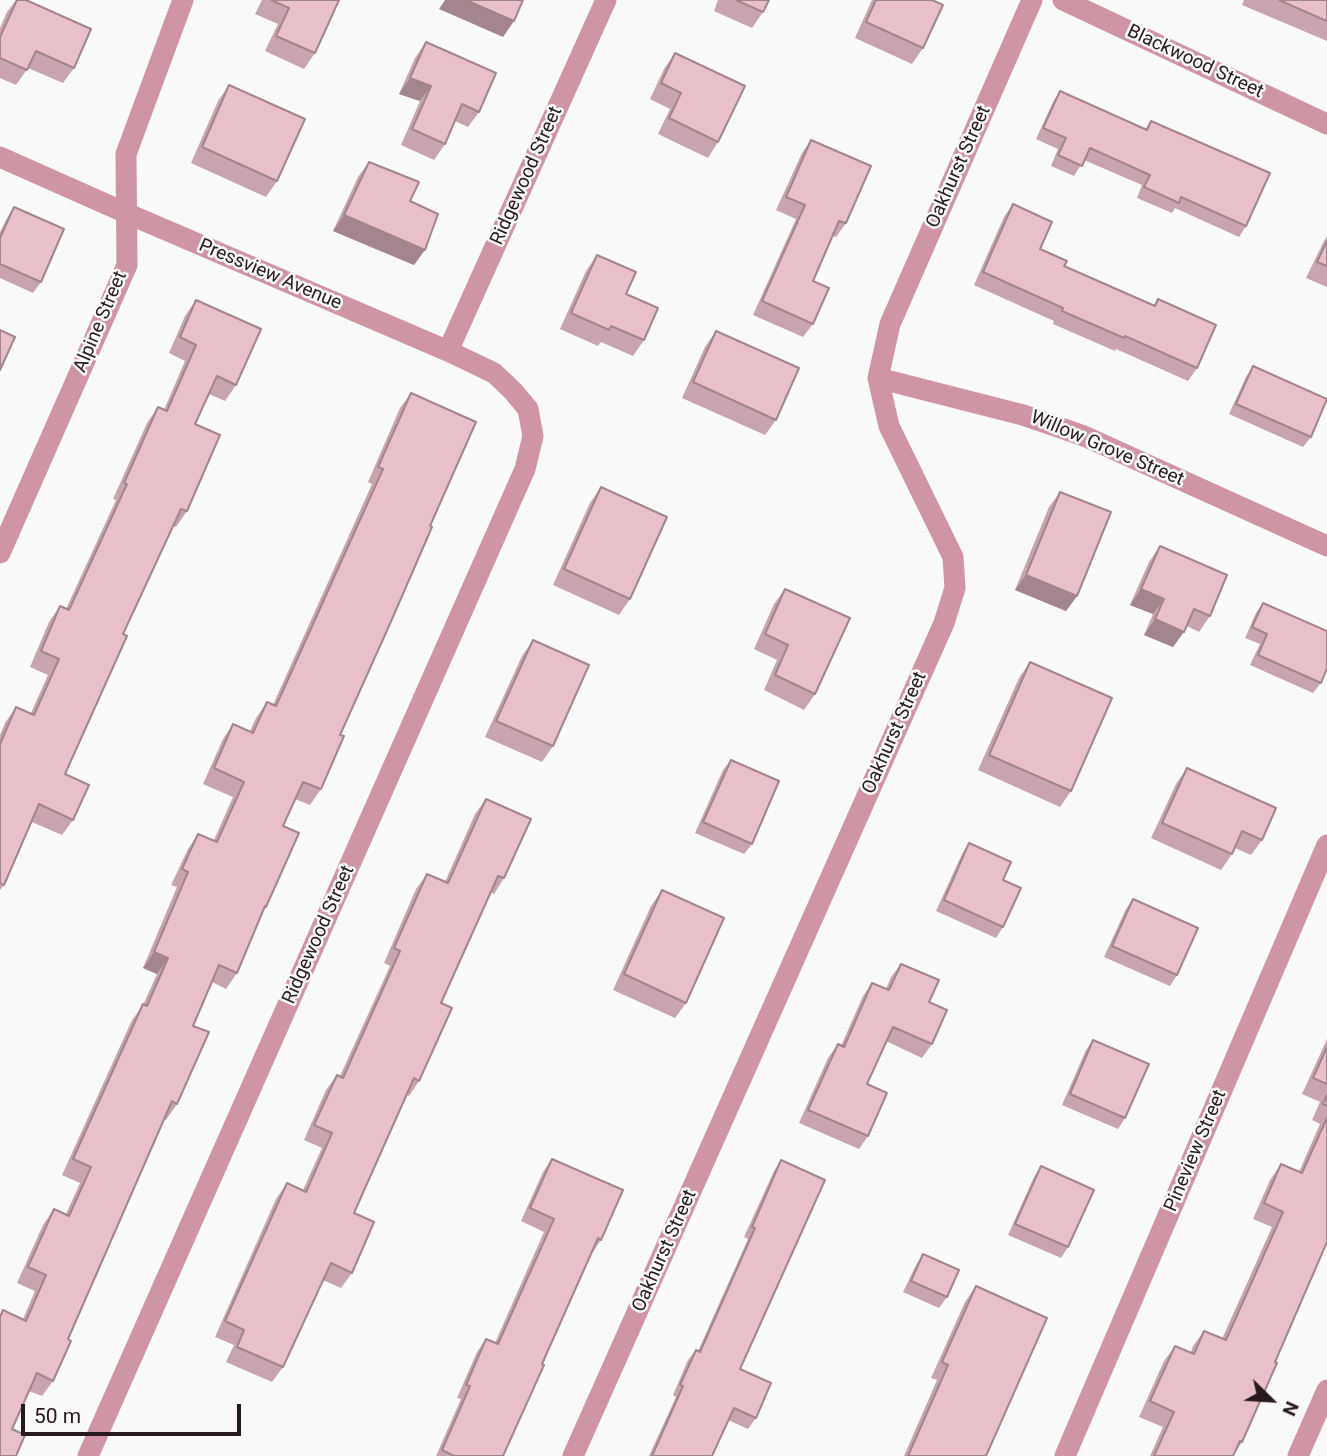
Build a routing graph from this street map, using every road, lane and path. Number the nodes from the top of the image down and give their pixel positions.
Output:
1 (183, 0) edge
2 (606, 0) edge
3 (1032, 0) edge
4 (1063, 0) edge
5 (1327, 124) edge
6 (0, 157) edge
7 (126, 213) junction
8 (448, 351) junction
9 (878, 378) junction
10 (528, 410) joint
11 (1327, 546) edge
12 (0, 553) edge
13 (1327, 845) edge
14 (1327, 1390) edge
15 (88, 1456) edge
16 (573, 1456) edge
17 (1065, 1456) edge
18 (1298, 1456) edge

1 - 7 street, Alpine Street
2 - 8 street, Ridgewood Street
3 - 9 street, Oakhurst Street
4 - 5 street, Blackwood Street
6 - 7 street, Pressview Avenue
7 - 8 street, Pressview Avenue
7 - 12 street, Alpine Street
8 - 10 street, Pressview Avenue
9 - 11 street, Willow Grove Street
9 - 16 street, Oakhurst Street
10 - 15 street, Ridgewood Street
13 - 17 street, Pineview Street
14 - 18 street

